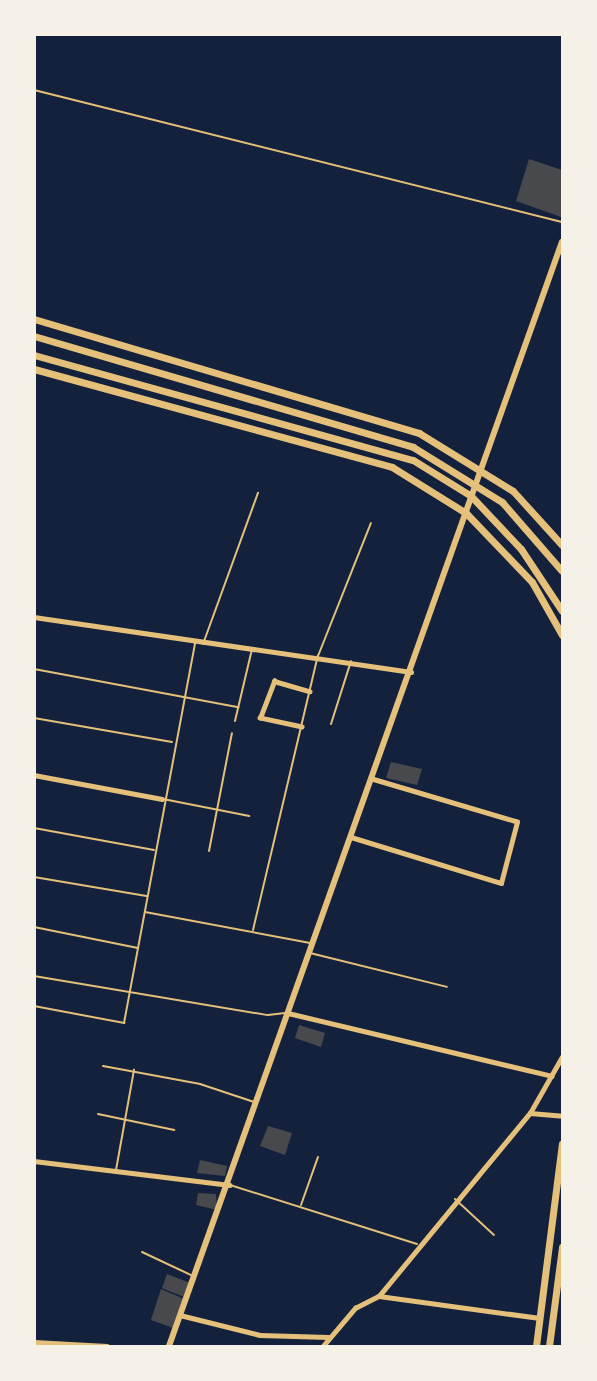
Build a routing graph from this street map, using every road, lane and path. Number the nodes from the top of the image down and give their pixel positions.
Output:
1 (34, 90) edge
2 (562, 222) edge
3 (562, 242) edge
4 (34, 319) edge
5 (34, 336) edge
6 (34, 355) edge
7 (34, 369) edge
8 (482, 468) junction
9 (476, 483) junction
10 (258, 493) dead end
11 (471, 496) junction
12 (466, 513) junction
13 (371, 523) dead end
14 (562, 545) edge
15 (562, 571) edge
16 (562, 611) edge
17 (34, 617) edge
18 (562, 635) edge
19 (195, 642) junction
20 (203, 644) junction
21 (252, 649) junction
22 (318, 656) junction
23 (351, 661) junction
24 (34, 669) edge
25 (411, 672) junction
26 (310, 691) junction
27 (184, 697) junction
28 (238, 707) junction
29 (34, 718) edge
30 (235, 721) dead end
31 (331, 724) dead end
32 (302, 727) junction
33 (232, 733) dead end
34 (172, 742) junction
35 (34, 775) edge
36 (372, 779) junction
37 (162, 799) junction
38 (217, 810) junction
39 (249, 816) dead end
40 (34, 828) edge
41 (351, 837) junction
42 (154, 850) junction
43 (209, 851) dead end
44 (34, 877) edge
45 (146, 896) junction
46 (144, 912) junction
47 (34, 927) edge
48 (254, 930) junction
49 (313, 944) junction
50 (138, 948) junction
51 (310, 953) junction
52 (34, 976) edge
53 (447, 987) dead end
54 (129, 993) junction
55 (34, 1006) edge
56 (288, 1013) junction
57 (562, 1057) edge
58 (102, 1066) dead end
59 (134, 1070) junction
60 (552, 1076) junction
61 (258, 1103) junction
62 (530, 1113) junction
63 (98, 1114) dead end
64 (562, 1116) edge
65 (126, 1119) junction
66 (174, 1130) dead end
67 (562, 1144) edge
68 (318, 1157) dead end
69 (34, 1161) edge
70 (116, 1173) junction
71 (230, 1185) junction
72 (455, 1199) junction
73 (301, 1205) junction
74 (494, 1235) dead end
75 (417, 1244) junction
76 (562, 1247) edge
77 (142, 1252) dead end
78 (196, 1277) junction
79 (379, 1296) junction
80 (180, 1315) junction
81 (540, 1318) junction
82 (328, 1337) junction
83 (34, 1342) edge
84 (107, 1347) edge
85 (169, 1347) edge
86 (323, 1347) edge
87 (536, 1347) edge
88 (549, 1347) edge

1 - 2 lane
3 - 8 street
4 - 8 main road
5 - 9 main road
6 - 11 main road
7 - 12 main road
8 - 9 street
8 - 14 main road
9 - 11 street
9 - 15 main road
10 - 20 lane
11 - 12 street
11 - 16 main road
12 - 18 main road
12 - 25 street
13 - 22 lane
17 - 19 street
19 - 20 street
19 - 27 lane
20 - 21 street
21 - 22 street
21 - 28 lane
22 - 23 street
22 - 26 lane
23 - 25 street
23 - 31 lane
24 - 27 lane
25 - 36 street
26 - 32 lane
26 - 32 street
27 - 28 lane
27 - 34 lane
28 - 30 lane
29 - 34 lane
32 - 48 lane
33 - 38 lane
34 - 37 lane
35 - 37 street
36 - 41 street
36 - 41 street
37 - 38 lane
37 - 42 lane
38 - 39 lane
38 - 43 lane
40 - 42 lane
41 - 49 street
42 - 45 lane
44 - 45 lane
45 - 46 lane
46 - 48 lane
46 - 50 lane
47 - 50 lane
48 - 49 lane
49 - 51 street
50 - 54 lane
51 - 53 lane
51 - 56 street
52 - 54 lane
54 - 55 lane
54 - 56 lane
56 - 60 street
56 - 61 street
57 - 60 street
58 - 59 lane
59 - 61 lane
59 - 65 lane
60 - 62 street
61 - 71 street
62 - 64 street
62 - 72 street
63 - 65 lane
65 - 66 lane
65 - 70 lane
67 - 81 main road
68 - 73 lane
69 - 70 street
70 - 71 street
71 - 73 lane
71 - 78 street
72 - 74 lane
72 - 75 street
73 - 75 lane
75 - 79 street
76 - 88 main road
77 - 78 lane
78 - 80 street
79 - 81 street
79 - 82 street
80 - 82 street
80 - 85 street
81 - 87 main road
82 - 86 street
83 - 84 street

